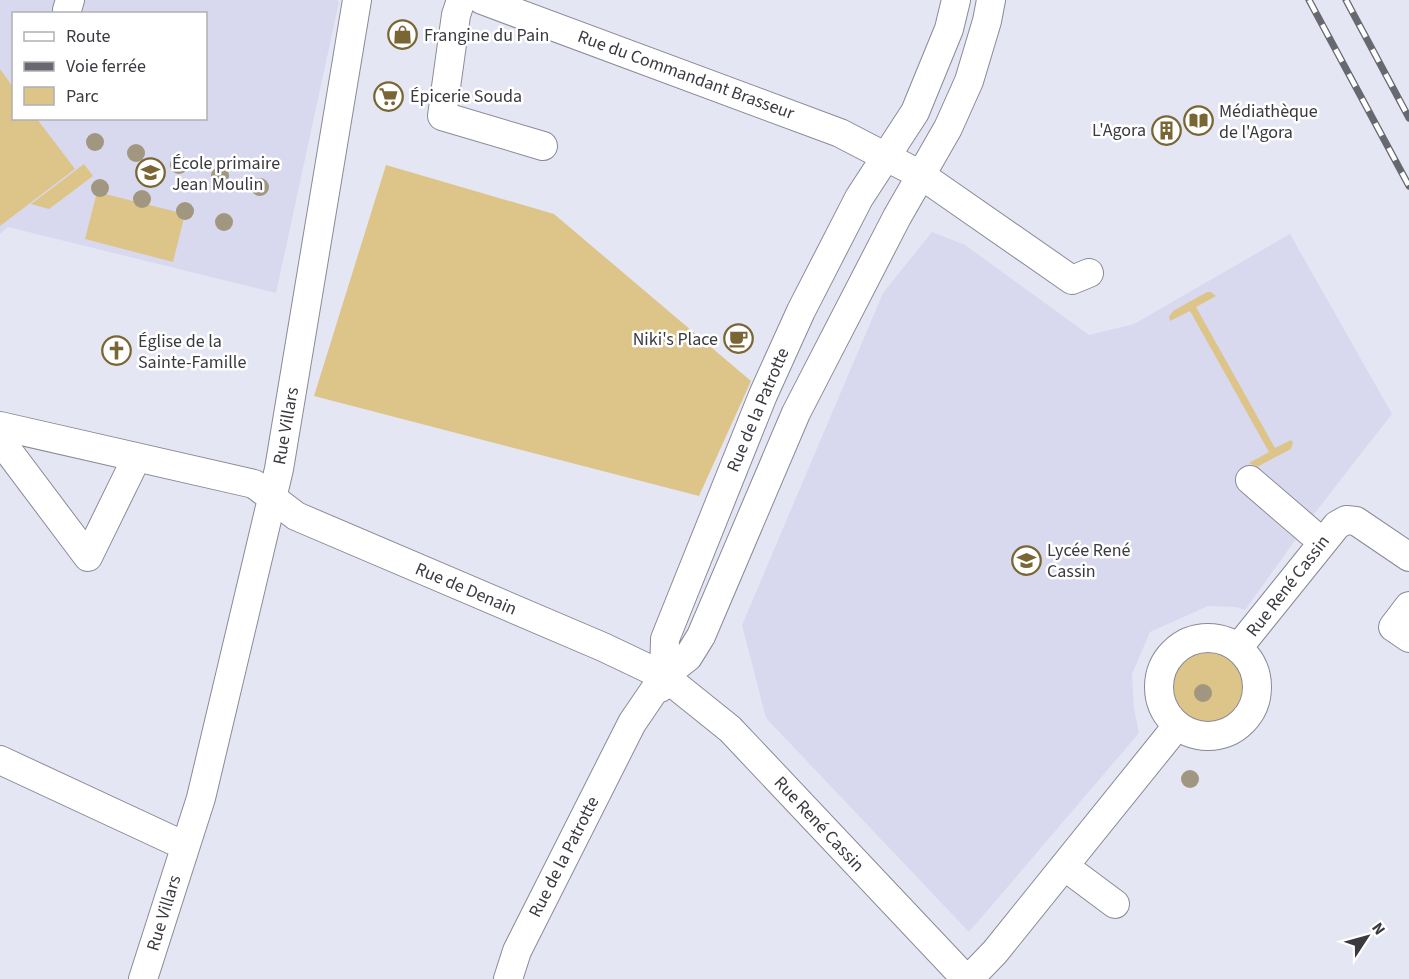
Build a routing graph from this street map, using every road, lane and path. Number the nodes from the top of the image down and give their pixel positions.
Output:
1 (357, 0) edge
2 (461, 0) edge
3 (482, 0) edge
4 (956, 0) edge
5 (991, 0) edge
6 (543, 146) dead end
7 (886, 157) junction
8 (921, 176) junction
9 (1089, 273) dead end
10 (0, 426) edge
11 (0, 440) edge
12 (136, 459) junction
13 (1250, 480) dead end
14 (271, 498) junction
15 (1330, 533) junction
16 (1409, 557) edge
17 (1238, 648) junction
18 (664, 676) junction
19 (1177, 726) junction
20 (0, 760) edge
21 (184, 846) junction
22 (1064, 866) junction
23 (1115, 904) dead end
24 (143, 979) edge
25 (508, 979) edge
26 (527, 979) edge
27 (968, 979) edge

1 - 14 street, Rue Villars
2 - 6 street
3 - 7 street, Rue du Commandant Brasseur
4 - 7 street, Rue de la Patrotte
5 - 8 street, Rue de la Patrotte
7 - 8 street, Rue du Commandant Brasseur
7 - 18 street, Rue de la Patrotte
8 - 9 street, Rue du Commandant Brasseur
8 - 18 street, Rue de la Patrotte
10 - 12 street, Rue de Denain
11 - 12 street
12 - 14 street, Rue de Denain
13 - 15 street
14 - 18 street, Rue de Denain
14 - 21 street, Rue Villars
15 - 16 street
15 - 17 street, Rue René Cassin
17 - 19 street, Rue René Cassin
17 - 19 street, Rue René Cassin
18 - 25 street, Rue de la Patrotte
18 - 26 street, Rue de la Patrotte
18 - 27 street, Rue René Cassin
19 - 22 street, Rue René Cassin
20 - 21 street
21 - 24 street, Rue Villars
22 - 23 street
22 - 27 street, Rue René Cassin

